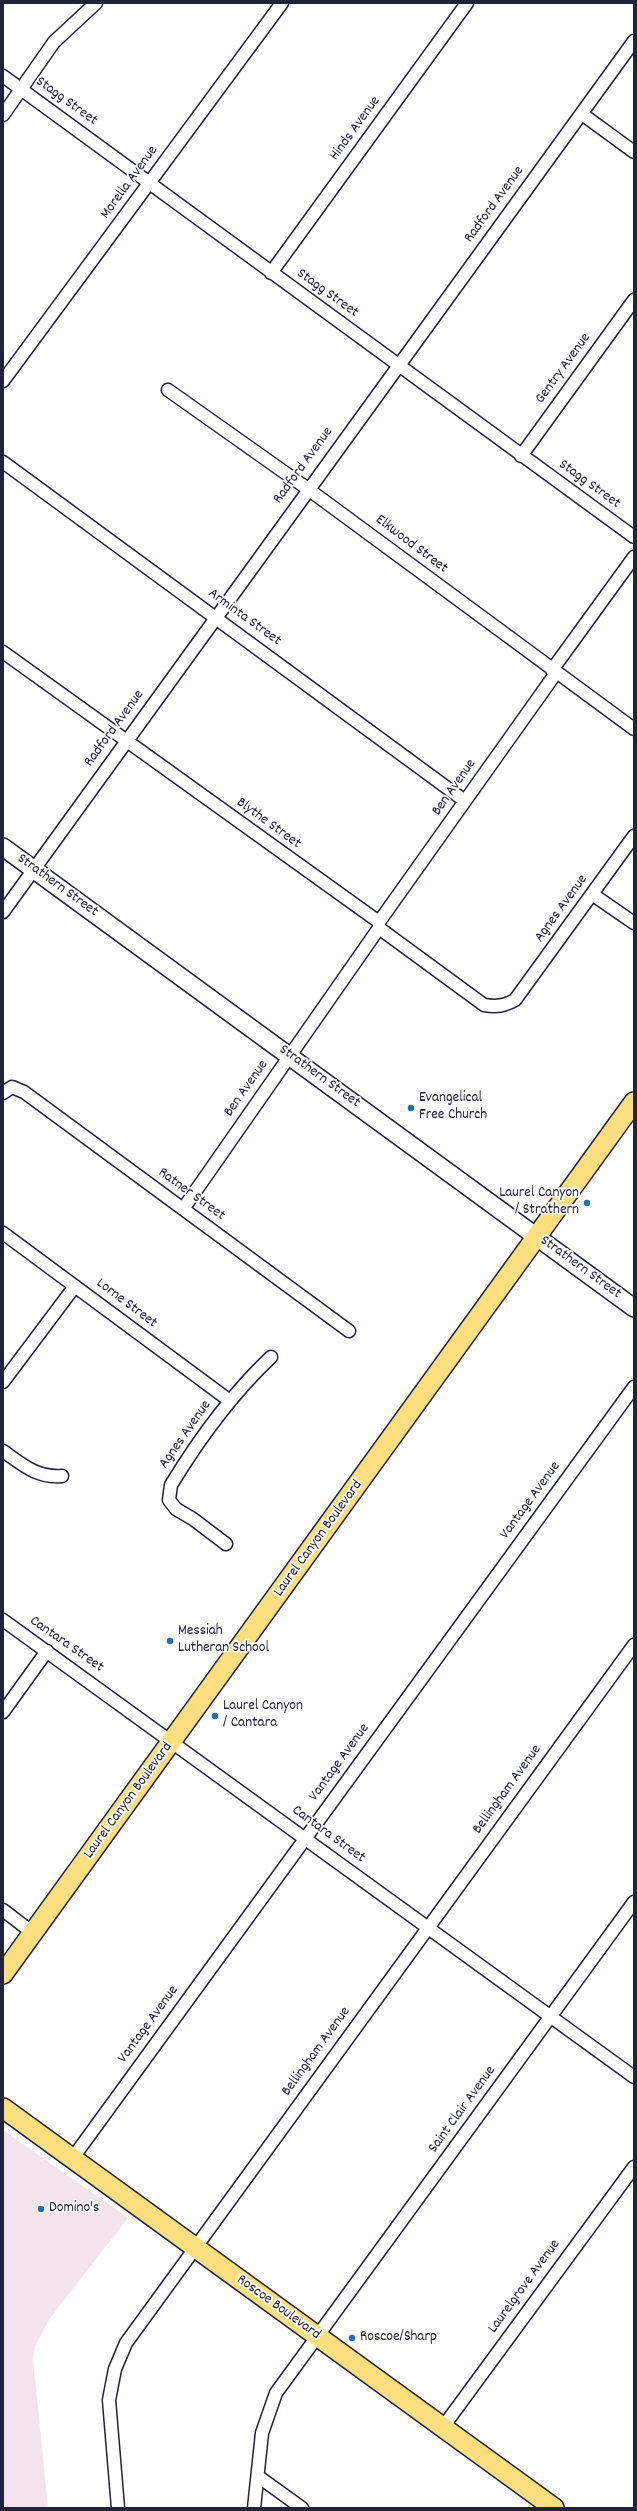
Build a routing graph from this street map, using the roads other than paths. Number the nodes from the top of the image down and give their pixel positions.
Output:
1 (96, 3) edge
2 (282, 3) edge
3 (467, 3) edge
4 (634, 41) edge
5 (3, 76) edge
6 (22, 89) junction
7 (582, 114) junction
8 (3, 115) edge
9 (634, 152) edge
10 (150, 183) junction
11 (271, 273) junction
12 (634, 300) edge
13 (398, 365) junction
14 (3, 381) edge
15 (168, 390) dead end
16 (521, 456) junction
17 (3, 462) edge
18 (308, 489) junction
19 (634, 537) edge
20 (634, 557) edge
21 (215, 617) junction
22 (3, 652) edge
23 (554, 671) junction
24 (634, 729) edge
25 (126, 742) junction
26 (465, 801) junction
27 (634, 836) edge
28 (3, 847) edge
29 (33, 869) junction
30 (592, 894) junction
31 (3, 912) edge
32 (634, 923) edge
33 (379, 925) junction
34 (515, 1000) joint
35 (290, 1056) junction
36 (7, 1090) edge
37 (634, 1102) edge
38 (183, 1209) junction
39 (3, 1233) edge
40 (537, 1237) junction
41 (75, 1286) junction
42 (634, 1308) edge
43 (349, 1331) dead end
44 (271, 1357) dead end
45 (3, 1382) edge
46 (634, 1387) edge
47 (230, 1401) junction
48 (3, 1451) edge
49 (62, 1476) dead end
50 (226, 1544) dead end
51 (3, 1620) edge
52 (634, 1645) edge
53 (47, 1651) junction
54 (3, 1712) edge
55 (172, 1743) junction
56 (304, 1838) junction
57 (634, 1902) edge
58 (3, 1910) edge
59 (428, 1927) junction
60 (33, 1933) junction
61 (3, 1974) edge
62 (551, 2016) junction
63 (634, 2077) edge
64 (3, 2108) edge
65 (72, 2159) junction
66 (634, 2167) edge
67 (195, 2248) junction
68 (317, 2336) junction
69 (443, 2427) junction
70 (259, 2477) junction
71 (118, 2508) edge
72 (254, 2508) edge
73 (302, 2508) edge
74 (554, 2508) edge

1 - 6 street
2 - 10 street, Morella Avenue
3 - 11 street, Hinds Avenue
4 - 7 street, Radford Avenue
5 - 6 street, Stagg Street
6 - 8 street
6 - 10 street, Stagg Street
7 - 9 street
7 - 13 street, Radford Avenue
10 - 11 street, Stagg Street
10 - 14 street, Morella Avenue
11 - 13 street, Stagg Street
12 - 16 street, Gentry Avenue
13 - 16 street, Stagg Street
13 - 18 street, Radford Avenue
15 - 18 street, Elkwood Street
16 - 19 street, Stagg Street
17 - 21 street, Arminta Street
18 - 21 street, Radford Avenue
18 - 23 street, Elkwood Street
20 - 23 street, Ben Avenue
21 - 25 street, Radford Avenue
21 - 26 street, Arminta Street
22 - 25 street, Blythe Street
23 - 24 street, Elkwood Street
23 - 26 street, Ben Avenue
25 - 29 street, Radford Avenue
25 - 33 street, Blythe Street
26 - 33 street, Ben Avenue
27 - 30 street, Agnes Avenue
28 - 29 main road, Strathern Street
29 - 31 street, Radford Avenue
29 - 35 main road, Strathern Street
30 - 32 street
30 - 34 street, Agnes Avenue
33 - 34 street, Blythe Street
33 - 35 street, Ben Avenue
35 - 38 street, Ben Avenue
35 - 40 main road, Strathern Street
36 - 38 street, Ratner Street
37 - 40 main road, Laurel Canyon Boulevard
38 - 43 street, Ratner Street
39 - 41 street, Lorne Street
40 - 42 main road, Strathern Street
40 - 55 main road, Laurel Canyon Boulevard
41 - 45 street
41 - 47 street, Lorne Street
44 - 47 street, Agnes Avenue
46 - 56 street, Vantage Avenue
47 - 50 street, Agnes Avenue
48 - 49 street
51 - 53 street, Cantara Street
52 - 59 street, Bellingham Avenue
53 - 54 street
53 - 55 street, Cantara Street
55 - 56 street, Cantara Street
55 - 60 main road, Laurel Canyon Boulevard
56 - 59 street, Cantara Street
56 - 65 street, Vantage Avenue
57 - 62 street, Saint Clair Avenue
58 - 60 street
59 - 62 street, Cantara Street
59 - 67 street, Bellingham Avenue
60 - 61 main road, Laurel Canyon Boulevard
62 - 63 street, Cantara Street
62 - 68 street, Saint Clair Avenue
64 - 65 main road, Roscoe Boulevard
65 - 67 main road, Roscoe Boulevard
66 - 69 street, Laurelgrove Avenue
67 - 68 main road, Roscoe Boulevard
67 - 71 street, Bellingham Avenue
68 - 69 main road, Roscoe Boulevard
68 - 70 street, Saint Clair Avenue
69 - 74 main road, Roscoe Boulevard
70 - 72 street, Saint Clair Avenue
70 - 73 street

